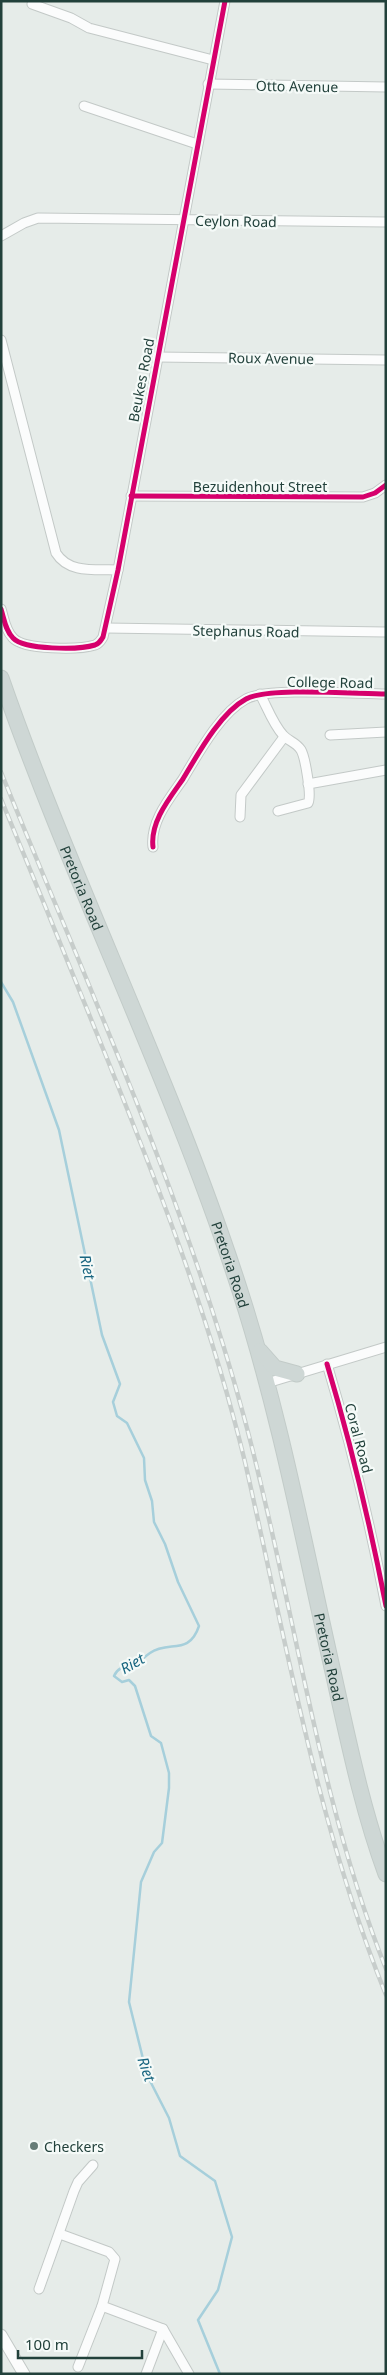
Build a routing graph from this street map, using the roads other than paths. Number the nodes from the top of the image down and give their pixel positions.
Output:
1 (225, 1) edge
2 (32, 4) dead end
3 (213, 60) junction
4 (208, 84) junction
5 (386, 87) edge
6 (84, 106) dead end
7 (197, 144) junction
8 (182, 220) junction
9 (386, 222) edge
10 (1, 236) edge
11 (1, 340) edge
12 (156, 357) junction
13 (386, 360) edge
14 (386, 485) edge
15 (131, 496) junction
16 (118, 570) junction
17 (1, 609) edge
18 (106, 628) junction
19 (386, 632) edge
20 (1, 678) edge
21 (260, 694) junction
22 (386, 694) edge
23 (386, 732) edge
24 (330, 735) dead end
25 (284, 736) junction
26 (386, 770) edge
27 (308, 784) junction
28 (278, 811) dead end
29 (240, 817) dead end
30 (153, 847) dead end
31 (256, 1346) junction
32 (386, 1347) edge
33 (326, 1364) junction
34 (297, 1374) junction
35 (267, 1384) junction
36 (386, 1606) edge
37 (386, 1874) edge
38 (94, 2165) dead end
39 (60, 2234) junction
40 (39, 2289) dead end
41 (102, 2306) junction
42 (163, 2329) junction
43 (2, 2338) edge
44 (1, 2351) edge
45 (78, 2367) dead end
46 (15, 2374) edge
47 (24, 2374) edge
48 (146, 2374) edge
49 (189, 2374) edge

1 - 3 street, Beukes Road
2 - 3 street
3 - 4 street, Beukes Road
4 - 5 street, Otto Avenue
4 - 7 street, Beukes Road
6 - 7 street
7 - 8 street, Beukes Road
8 - 9 street, Ceylon Road
8 - 10 street, Ceylon Road
8 - 12 street, Beukes Road
11 - 16 street
12 - 13 street, Roux Avenue
12 - 15 street, Beukes Road
14 - 15 street, Bezuidenhout Street
15 - 16 street, Beukes Road
16 - 18 street, Beukes Road
17 - 18 street, Beukes Road
18 - 19 street, Stephanus Road
20 - 31 main road, Pretoria Road
21 - 22 street, College Road
21 - 25 street
21 - 30 street
23 - 24 street
25 - 27 street
25 - 29 street
26 - 27 street
27 - 28 street
31 - 34 main road
31 - 35 main road, Pretoria Road
32 - 33 street
33 - 34 street
33 - 36 street, Coral Road
34 - 35 street
35 - 37 main road, Pretoria Road
38 - 39 street
39 - 40 street
39 - 41 street
41 - 42 street
41 - 45 street
42 - 48 street
42 - 49 street
43 - 47 street
44 - 46 street

